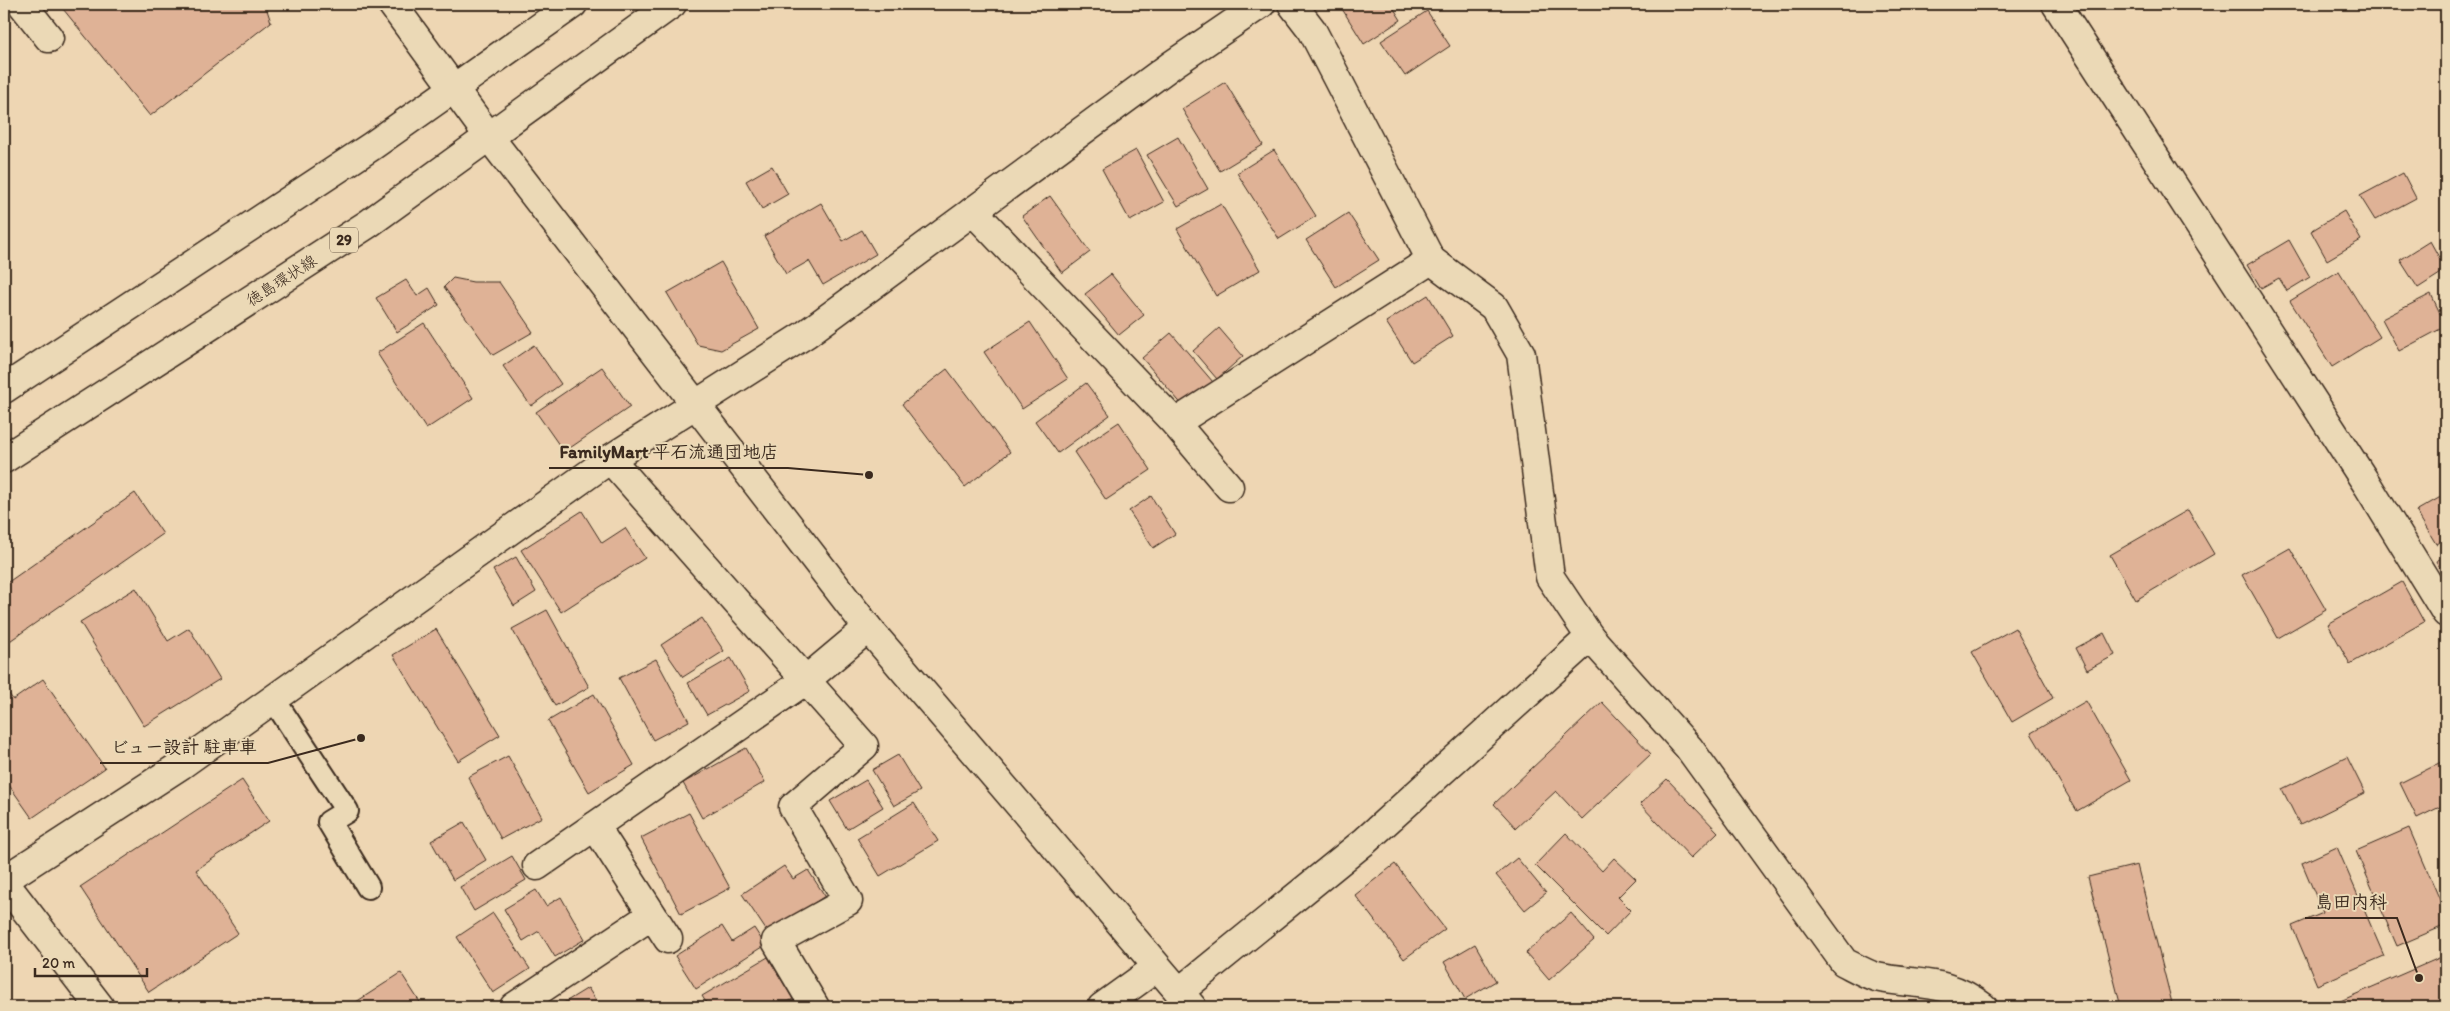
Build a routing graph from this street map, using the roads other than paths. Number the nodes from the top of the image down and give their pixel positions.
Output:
1 (22, 4) edge
2 (392, 4) edge
3 (573, 4) edge
4 (672, 4) edge
5 (1261, 4) edge
6 (1292, 4) edge
7 (2056, 4) edge
8 (49, 38) dead end
9 (454, 90) junction
10 (490, 138) junction
11 (973, 211) junction
12 (1431, 260) junction
13 (4, 389) edge
14 (696, 406) junction
15 (1175, 423) junction
16 (4, 459) edge
17 (610, 459) junction
18 (1229, 487) dead end
19 (2446, 613) edge
20 (868, 628) junction
21 (1590, 637) junction
22 (806, 680) junction
23 (274, 700) junction
24 (595, 826) junction
25 (537, 866) dead end
26 (4, 881) edge
27 (368, 887) dead end
28 (652, 914) junction
29 (668, 939) dead end
30 (1156, 968) junction
31 (1186, 999) edge
32 (100, 1007) edge
33 (514, 1007) edge
34 (815, 1007) edge
35 (1102, 1007) edge
36 (1983, 1007) edge

1 - 8 street
2 - 9 street
3 - 9 street
4 - 10 street, 徳島環状線 / 29
5 - 11 street
6 - 12 street
7 - 19 street
9 - 10 street
9 - 13 street
10 - 14 street
10 - 16 street, 徳島環状線 / 29
11 - 14 street
11 - 15 street
12 - 15 street
12 - 21 street
14 - 17 street
14 - 20 street
15 - 18 street
17 - 22 street
17 - 23 street
20 - 22 street
20 - 30 street
21 - 31 street
21 - 36 street
22 - 24 street
22 - 34 street
23 - 26 street
23 - 27 lane
24 - 25 street
24 - 28 street
26 - 32 street
28 - 29 street
28 - 33 street
30 - 31 street
30 - 35 street

